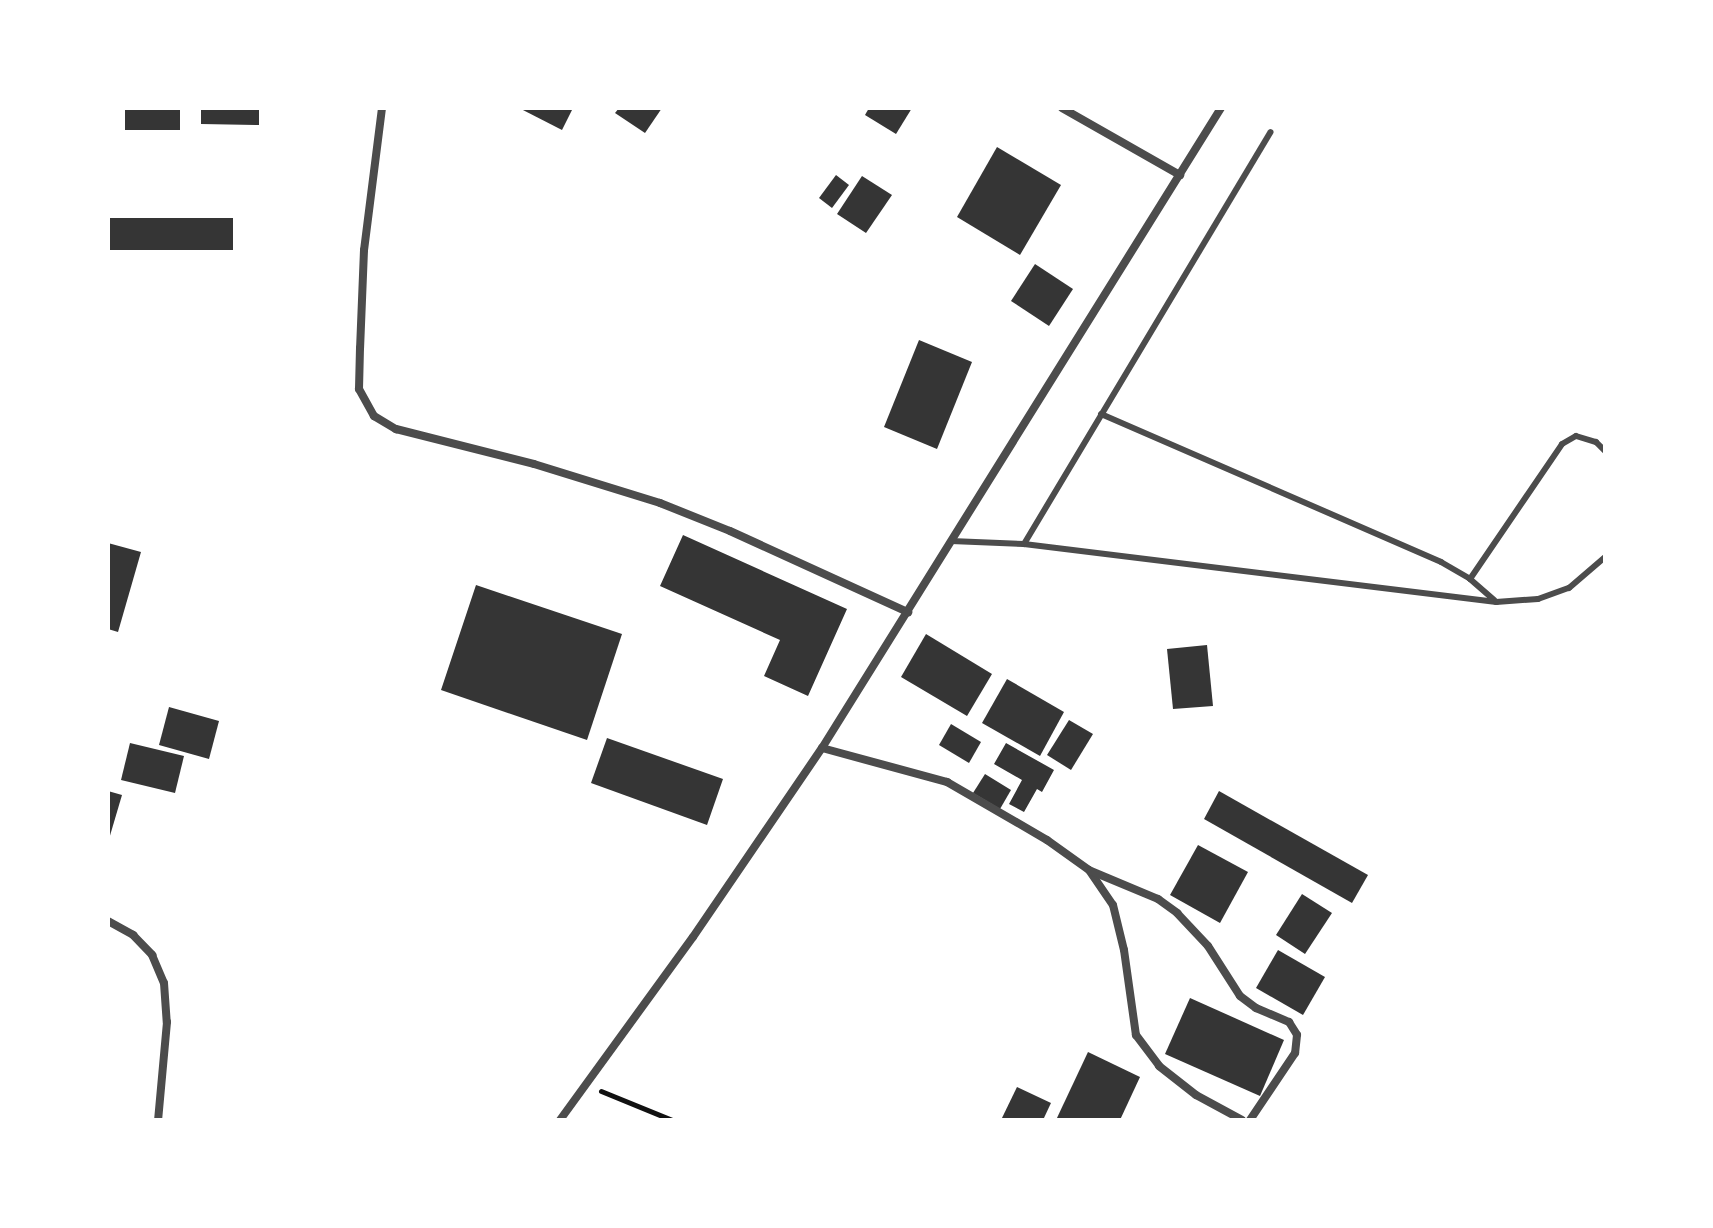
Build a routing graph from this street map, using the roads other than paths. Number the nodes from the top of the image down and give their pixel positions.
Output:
1 (382, 108) edge
2 (1062, 108) edge
3 (1221, 108) edge
4 (1271, 132) dead end
5 (1180, 175) junction
6 (1101, 414) junction
7 (1605, 451) edge
8 (951, 541) junction
9 (1024, 544) junction
10 (1605, 557) edge
11 (1470, 579) junction
12 (1496, 602) junction
13 (908, 612) junction
14 (822, 748) junction
15 (1089, 870) junction
16 (108, 921) edge
17 (158, 1120) edge
18 (560, 1120) edge
19 (1242, 1120) edge
20 (1250, 1120) edge

1 - 13 street
2 - 5 street
3 - 5 street
4 - 6 lane
5 - 8 street
6 - 9 lane
6 - 11 lane
7 - 11 lane
8 - 9 lane
8 - 13 street
9 - 12 lane
10 - 12 lane
11 - 12 lane
13 - 14 street
14 - 15 street
14 - 18 street
15 - 19 street
15 - 20 street
16 - 17 street

